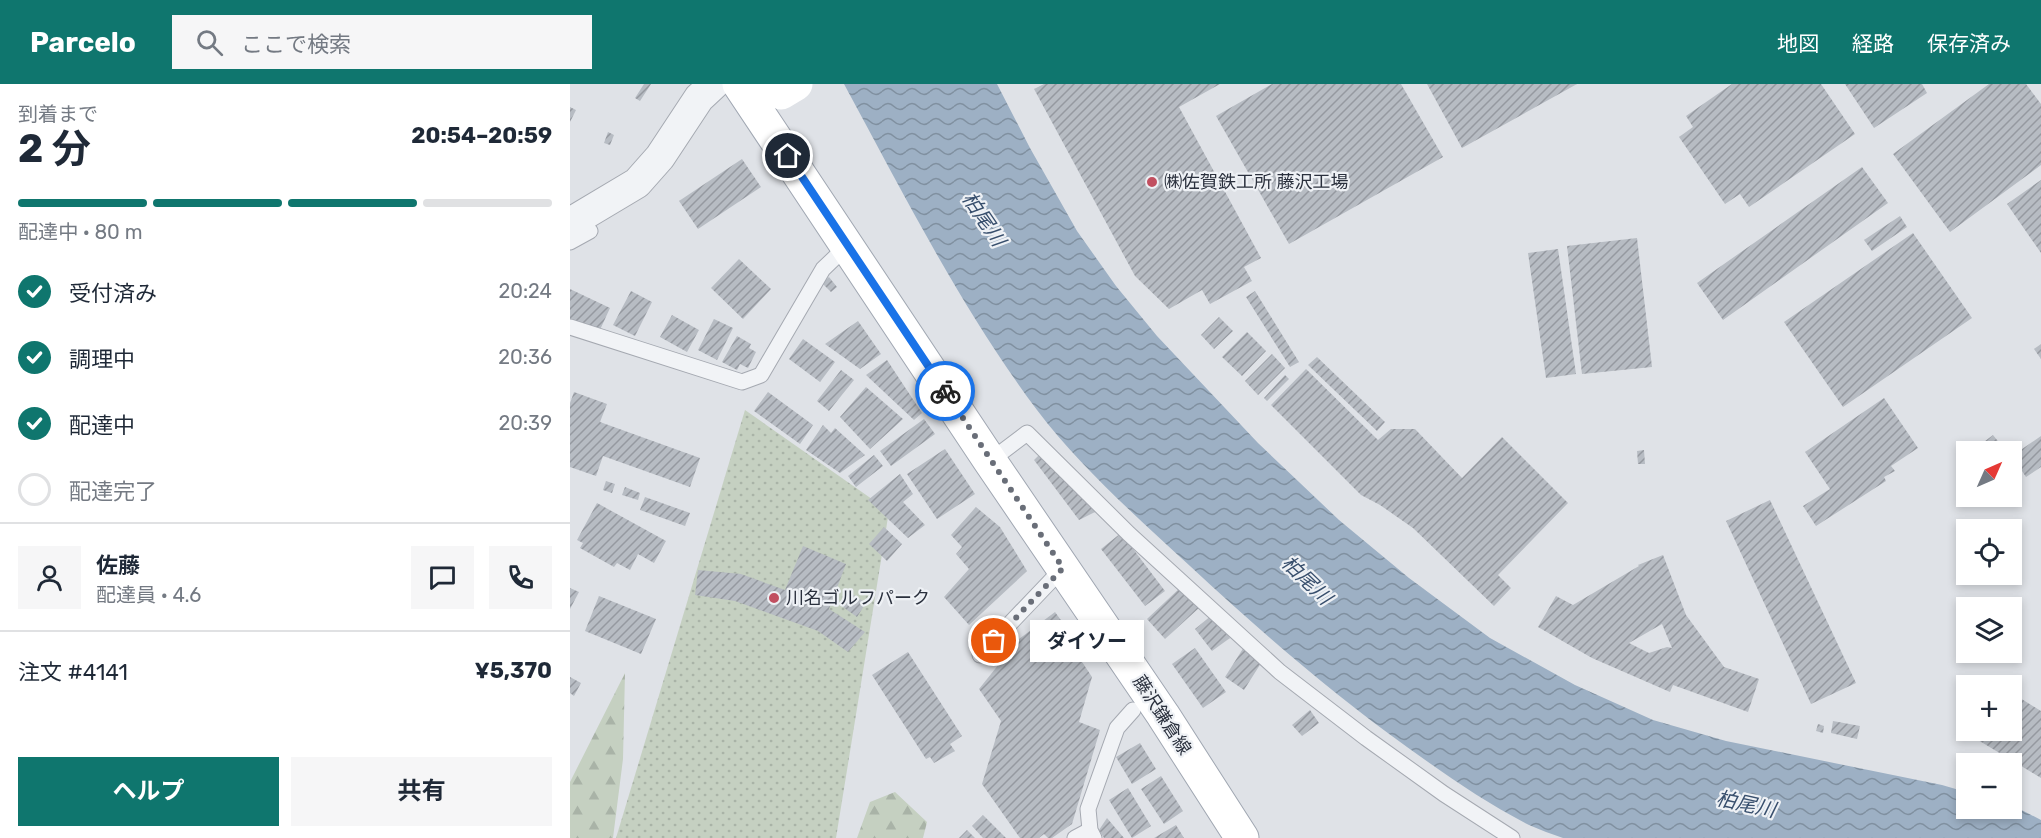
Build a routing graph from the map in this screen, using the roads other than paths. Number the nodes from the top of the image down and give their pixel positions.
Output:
1 (714, 84) edge
2 (740, 84) edge
3 (761, 84) edge
4 (796, 84) edge
5 (580, 227) edge
6 (570, 242) edge
7 (848, 245) junction
8 (570, 327) edge
9 (990, 461) junction
10 (1063, 568) junction
11 (980, 655) dead end
12 (1133, 710) dead end
13 (1092, 834) edge
14 (1076, 838) edge
15 (1242, 838) edge
16 (1512, 838) edge

1 - 5 street
2 - 7 main road, 藤沢鎌倉線
3 - 4 main road
5 - 6 lane
7 - 8 lane
7 - 9 main road, 藤沢鎌倉線
9 - 10 main road, 藤沢鎌倉線
9 - 16 lane
10 - 11 lane
10 - 15 main road, 藤沢鎌倉線
12 - 13 lane
13 - 14 lane

